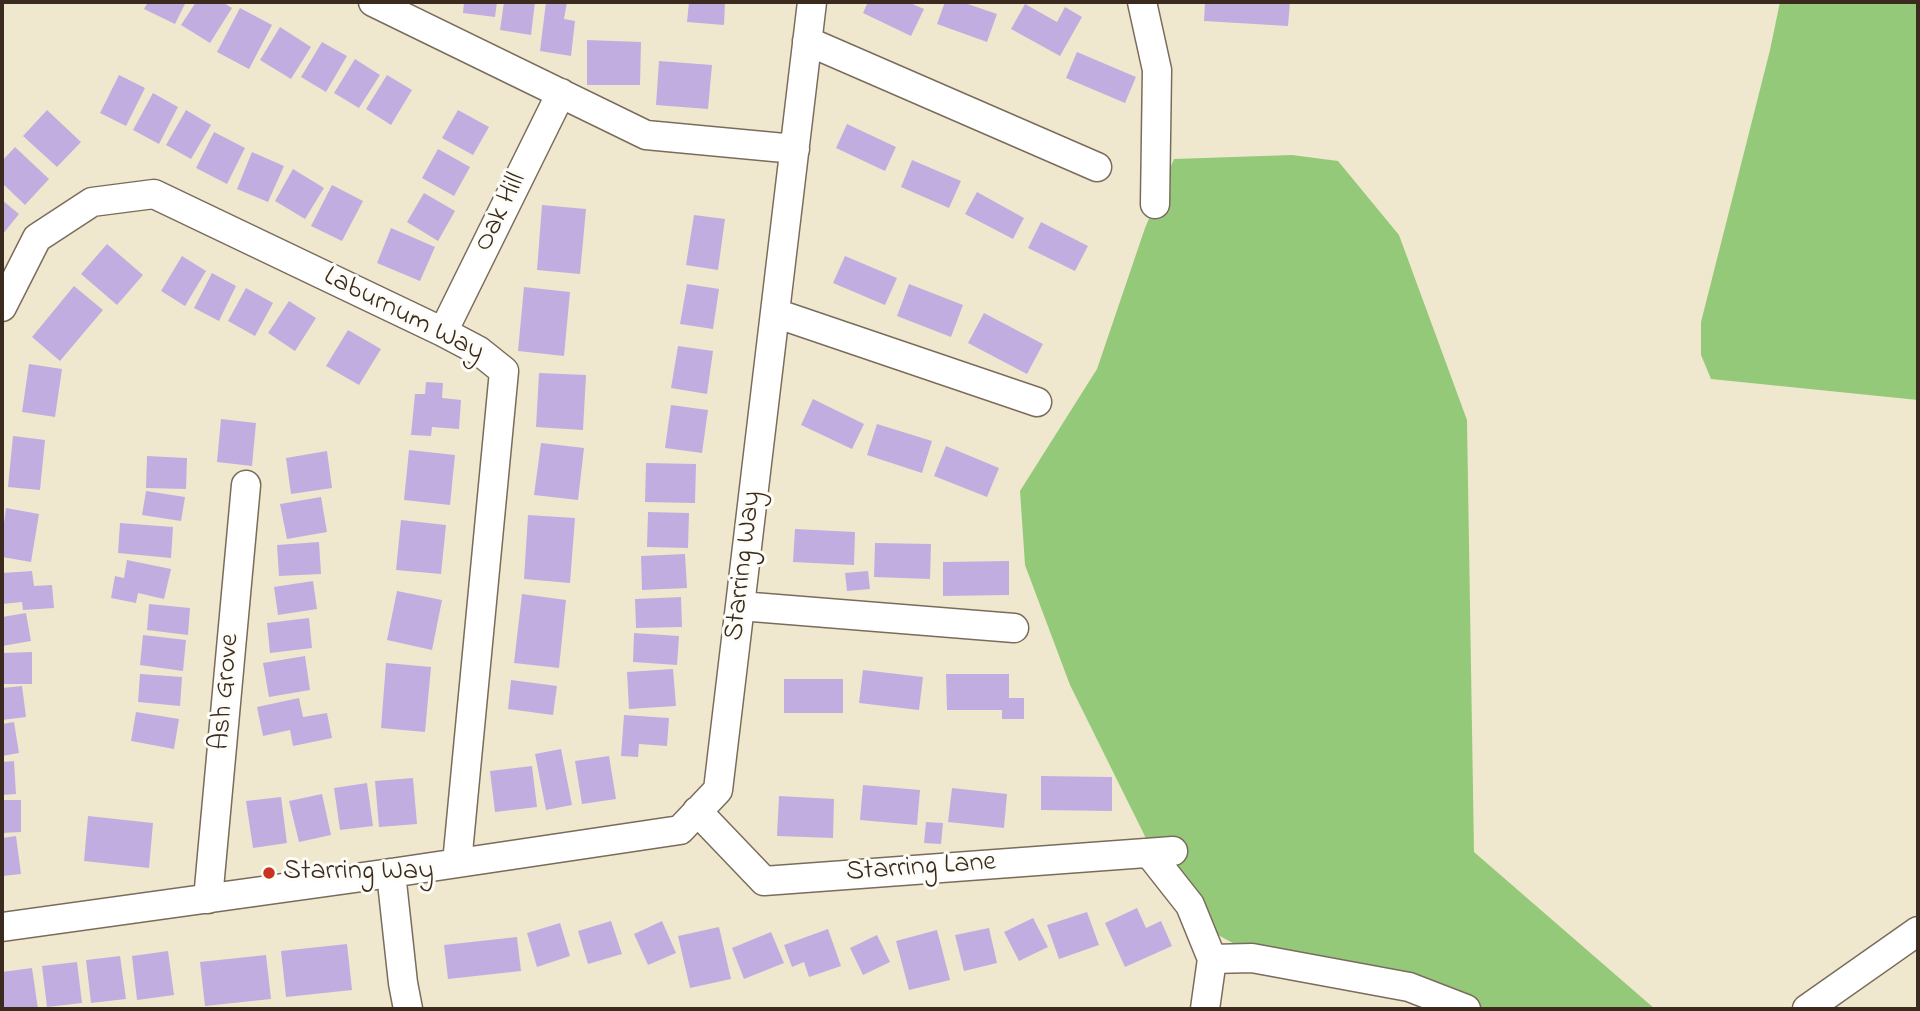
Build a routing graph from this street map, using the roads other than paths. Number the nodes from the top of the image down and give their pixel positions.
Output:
1 (373, 2) edge
2 (812, 2) edge
3 (1142, 2) edge
4 (807, 41) junction
5 (561, 93) junction
6 (794, 149) junction
7 (1097, 167) dead end
8 (1155, 204) dead end
9 (2, 307) edge
10 (775, 313) junction
11 (443, 332) junction
12 (1037, 402) dead end
13 (246, 485) dead end
14 (740, 606) junction
15 (1014, 628) dead end
16 (697, 811) junction
17 (457, 863) junction
18 (391, 873) junction
19 (208, 899) junction
20 (2, 926) edge
21 (1918, 931) edge
22 (1212, 959) junction
23 (408, 1009) edge
24 (1205, 1009) edge
25 (1466, 1009) edge
26 (1807, 1009) edge

1 - 5 street
2 - 4 street, Starring Way
3 - 8 street
4 - 6 street, Starring Way
4 - 7 street
5 - 6 street
5 - 11 street, Oak Hill
6 - 10 street, Starring Way
9 - 11 street, Laburnum Way
10 - 12 street
10 - 14 street, Starring Way
11 - 17 street, Laburnum Way
13 - 19 street, Ash Grove
14 - 15 street
14 - 16 street, Starring Way
16 - 17 street, Starring Way
16 - 22 street, Starring Lane
17 - 18 street, Starring Way
18 - 19 street, Starring Way
18 - 23 street
19 - 20 street, Starring Way
21 - 26 street
22 - 24 street
22 - 25 street

